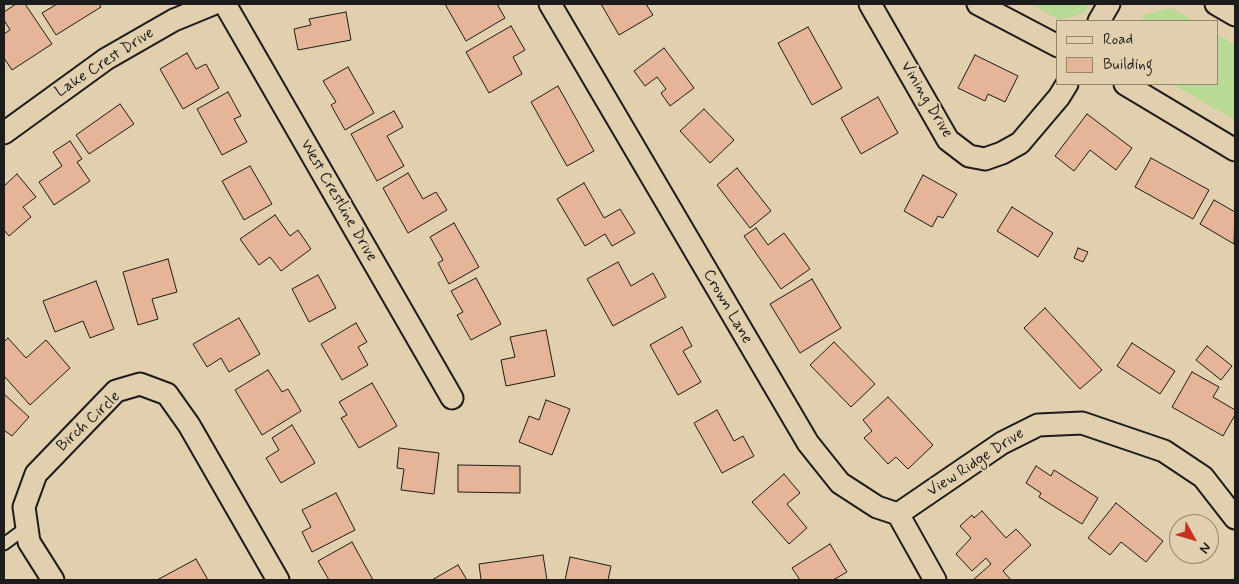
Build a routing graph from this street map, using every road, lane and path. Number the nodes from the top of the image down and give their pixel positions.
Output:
1 (213, 4) edge
2 (225, 4) edge
3 (550, 4) edge
4 (870, 4) edge
5 (978, 4) edge
6 (1109, 4) edge
7 (1216, 4) edge
8 (1235, 15) edge
9 (1101, 20) edge
10 (1056, 45) edge
11 (1066, 85) edge
12 (1126, 85) edge
13 (4, 133) edge
14 (1235, 150) edge
15 (452, 398) dead end
16 (898, 514) junction
17 (1235, 518) edge
18 (27, 527) junction
19 (4, 544) edge
20 (53, 580) edge
21 (278, 580) edge
22 (935, 580) edge

1 - 13 street, Lake Crest Drive
2 - 15 street, West Crestline Drive
3 - 16 street, Crown Lane
4 - 11 street, Vining Drive
5 - 10 street
6 - 9 street
7 - 8 street
12 - 14 street
16 - 17 street, View Ridge Drive
16 - 22 street
18 - 19 lane
18 - 20 street, Birch Circle
18 - 21 street, Birch Circle

